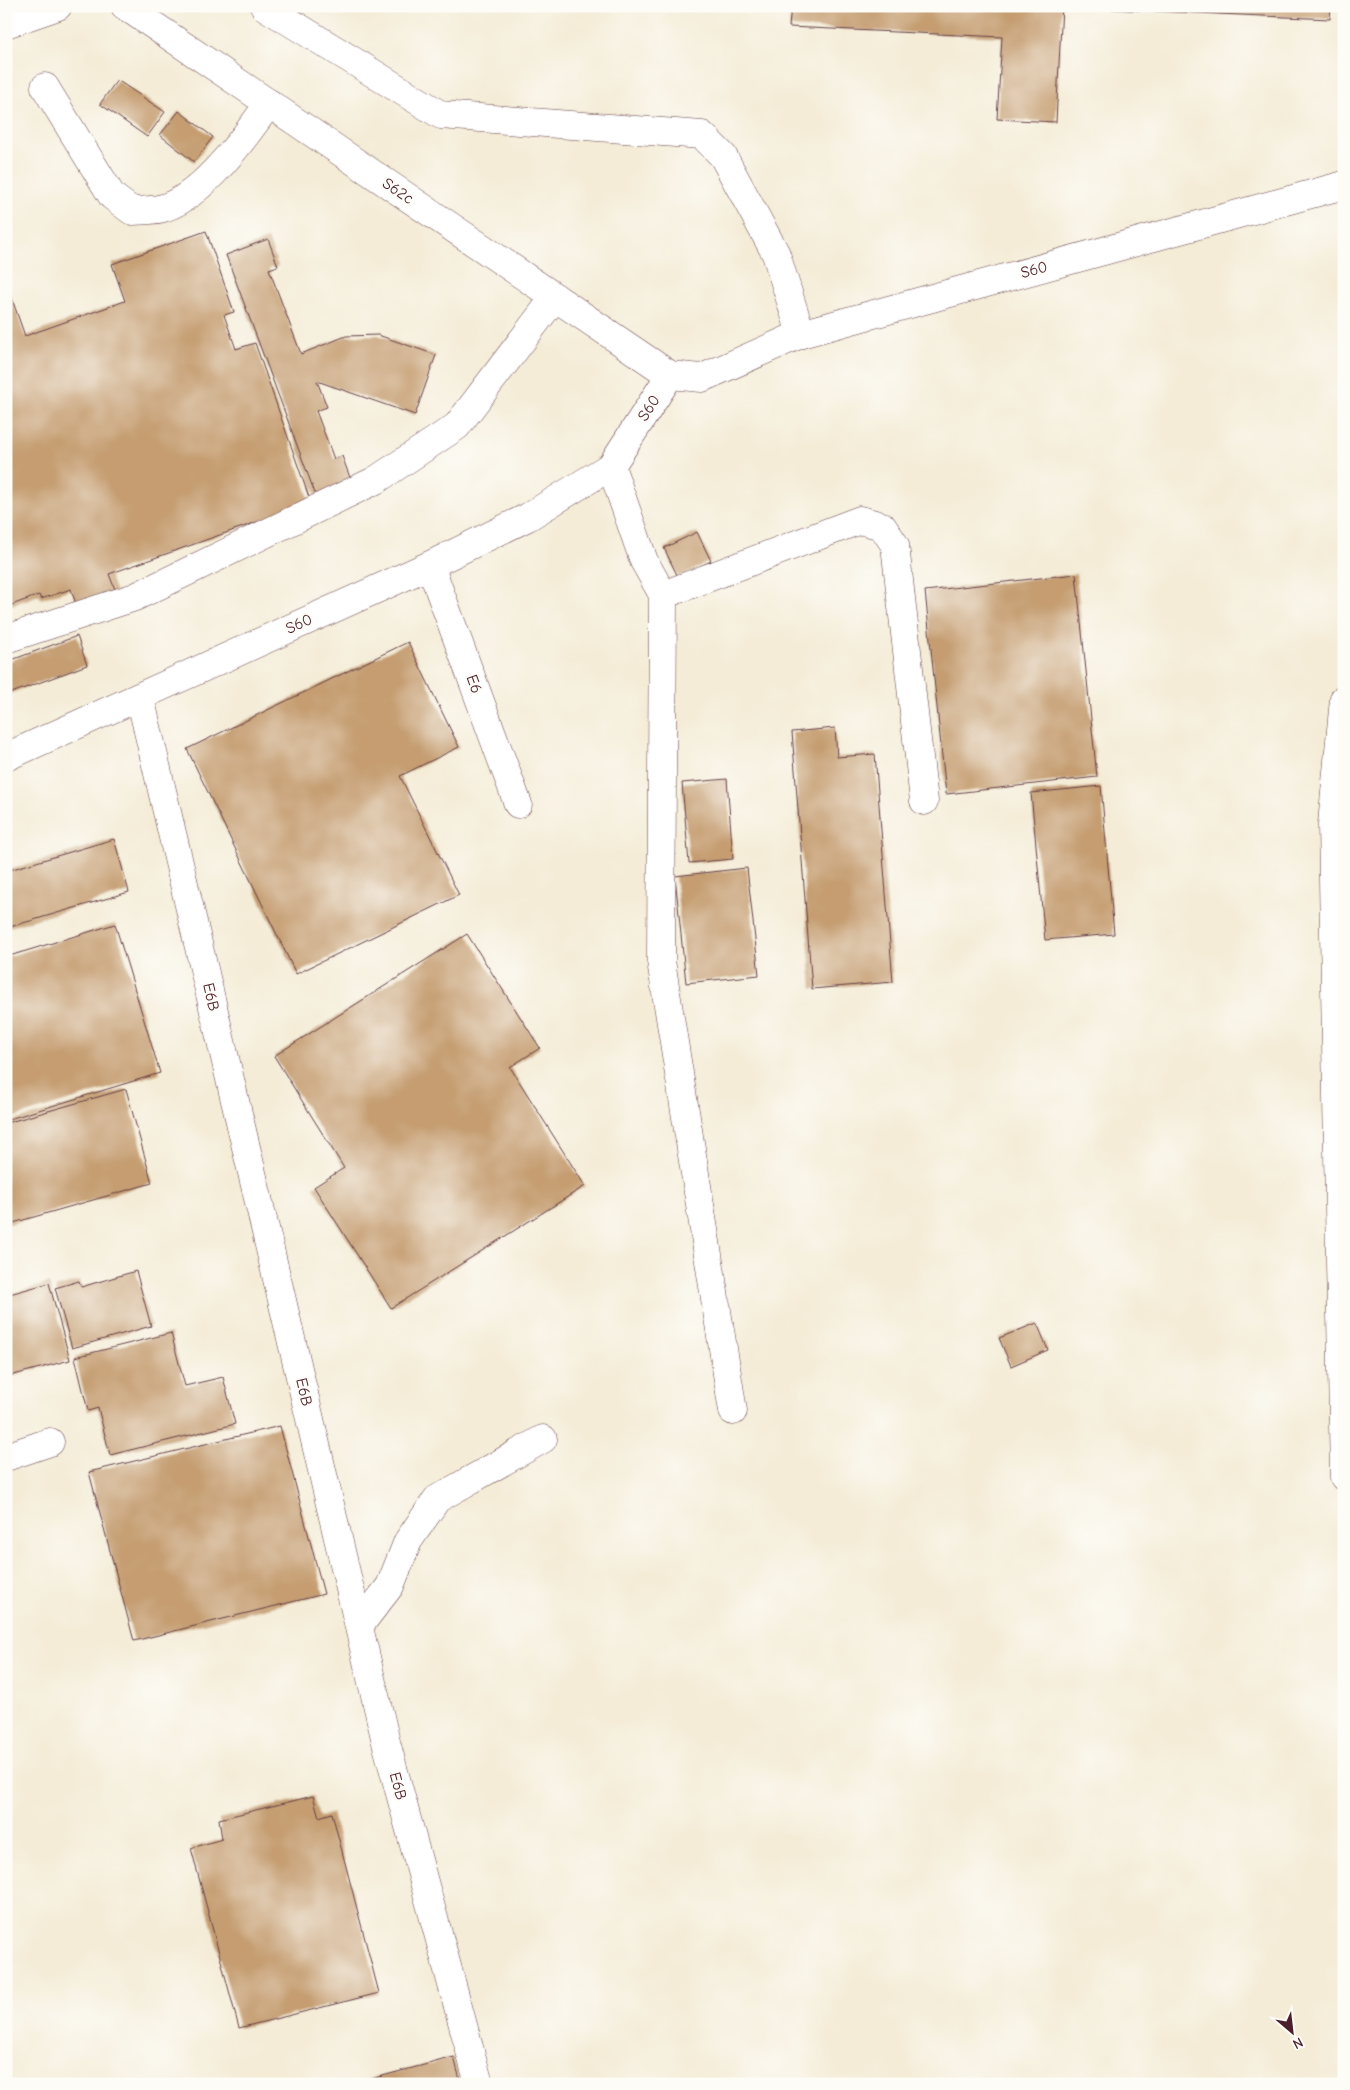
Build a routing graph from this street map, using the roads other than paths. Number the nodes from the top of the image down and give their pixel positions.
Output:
1 (58, 6) edge
2 (126, 6) edge
3 (264, 6) edge
4 (6, 24) edge
5 (44, 87) dead end
6 (269, 103) junction
7 (1344, 185) edge
8 (555, 298) junction
9 (801, 334) junction
10 (670, 375) junction
11 (612, 466) junction
12 (430, 565) junction
13 (663, 595) junction
14 (6, 638) edge
15 (140, 696) junction
16 (1344, 699) edge
17 (6, 757) edge
18 (924, 801) dead end
19 (518, 804) dead end
20 (733, 1411) dead end
21 (543, 1439) dead end
22 (50, 1442) dead end
23 (6, 1457) edge
24 (1344, 1477) edge
25 (359, 1626) junction
26 (480, 2084) edge

1 - 4 main road
2 - 6 main road, S62c
3 - 9 main road
5 - 6 main road
6 - 8 main road, S62c
7 - 9 main road, S60
8 - 10 main road, S62c
8 - 14 main road
9 - 10 main road, S60
10 - 11 main road, S60
11 - 12 main road, S60
11 - 13 main road
12 - 15 main road, S60
12 - 19 main road, E6
13 - 18 main road
13 - 20 main road
15 - 17 main road, S60
15 - 25 main road, E6B
16 - 24 main road
21 - 25 main road
22 - 23 main road
25 - 26 main road, E6B

